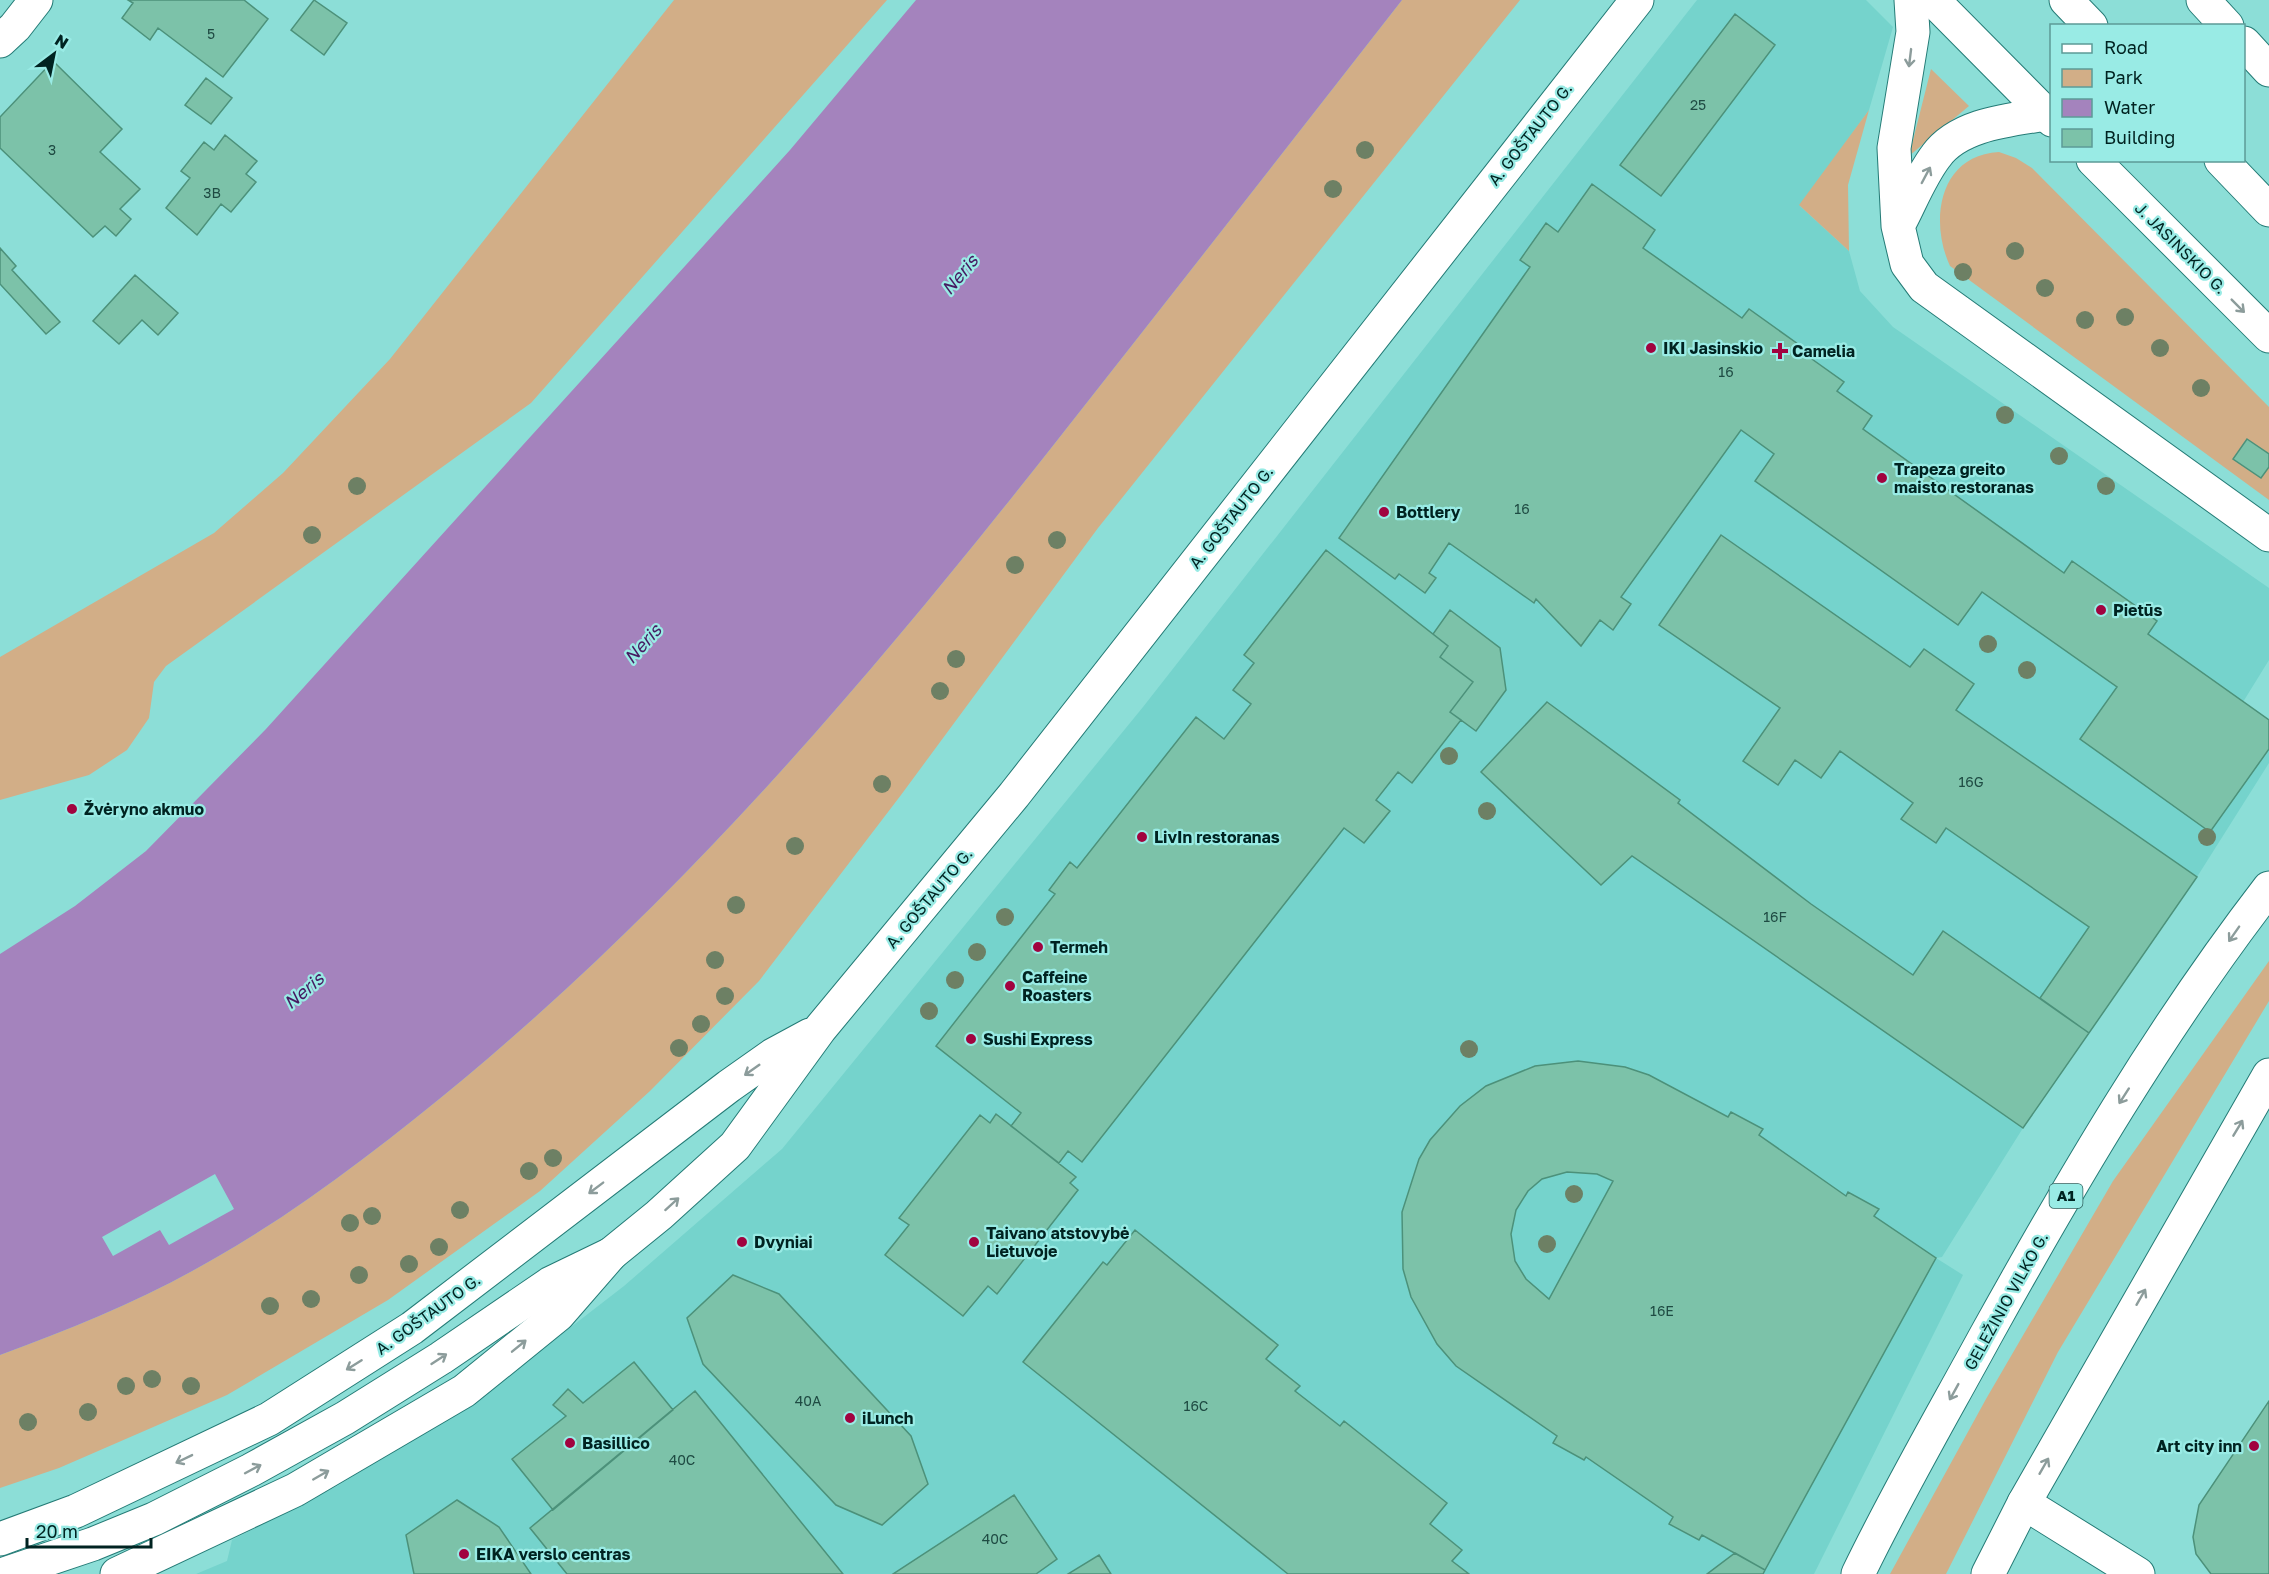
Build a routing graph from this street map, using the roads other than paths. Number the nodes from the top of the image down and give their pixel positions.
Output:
1 (36, 0) edge
2 (1637, 0) edge
3 (1911, 0) edge
4 (1933, 0) edge
5 (2066, 0) edge
6 (2203, 0) edge
7 (2089, 24) edge
8 (2225, 24) edge
9 (0, 41) edge
10 (2245, 44) edge
11 (2269, 70) edge
12 (2049, 117) edge
13 (2095, 162) edge
14 (2223, 162) edge
15 (2269, 210) edge
16 (1898, 226) junction
17 (2269, 336) edge
18 (2269, 535) edge
19 (2269, 888) edge
20 (820, 1029) junction
21 (2269, 1075) edge
22 (611, 1254) junction
23 (2024, 1503) junction
24 (0, 1539) edge
25 (5, 1574) edge
26 (117, 1574) edge
27 (1858, 1574) edge
28 (1988, 1574) edge
29 (2138, 1574) edge

1 - 9 main road
2 - 20 main road, A. GOŠTAUTO G.
3 -> 16 main road
4 - 12 main road
5 - 7 main road
6 - 8 main road
10 - 11 main road
16 -> 12 main road
13 -> 17 main road, J. JASINSKIO G.
14 - 15 main road
16 - 18 main road
19 -> 27 main road, GELEŽINIO VILKO G. / A1
22 -> 20 main road, A. GOŠTAUTO G.
20 -> 24 main road, A. GOŠTAUTO G.
23 -> 21 main road
25 -> 22 main road
26 -> 22 main road, A. GOŠTAUTO G.
23 - 28 main road
23 - 29 main road

